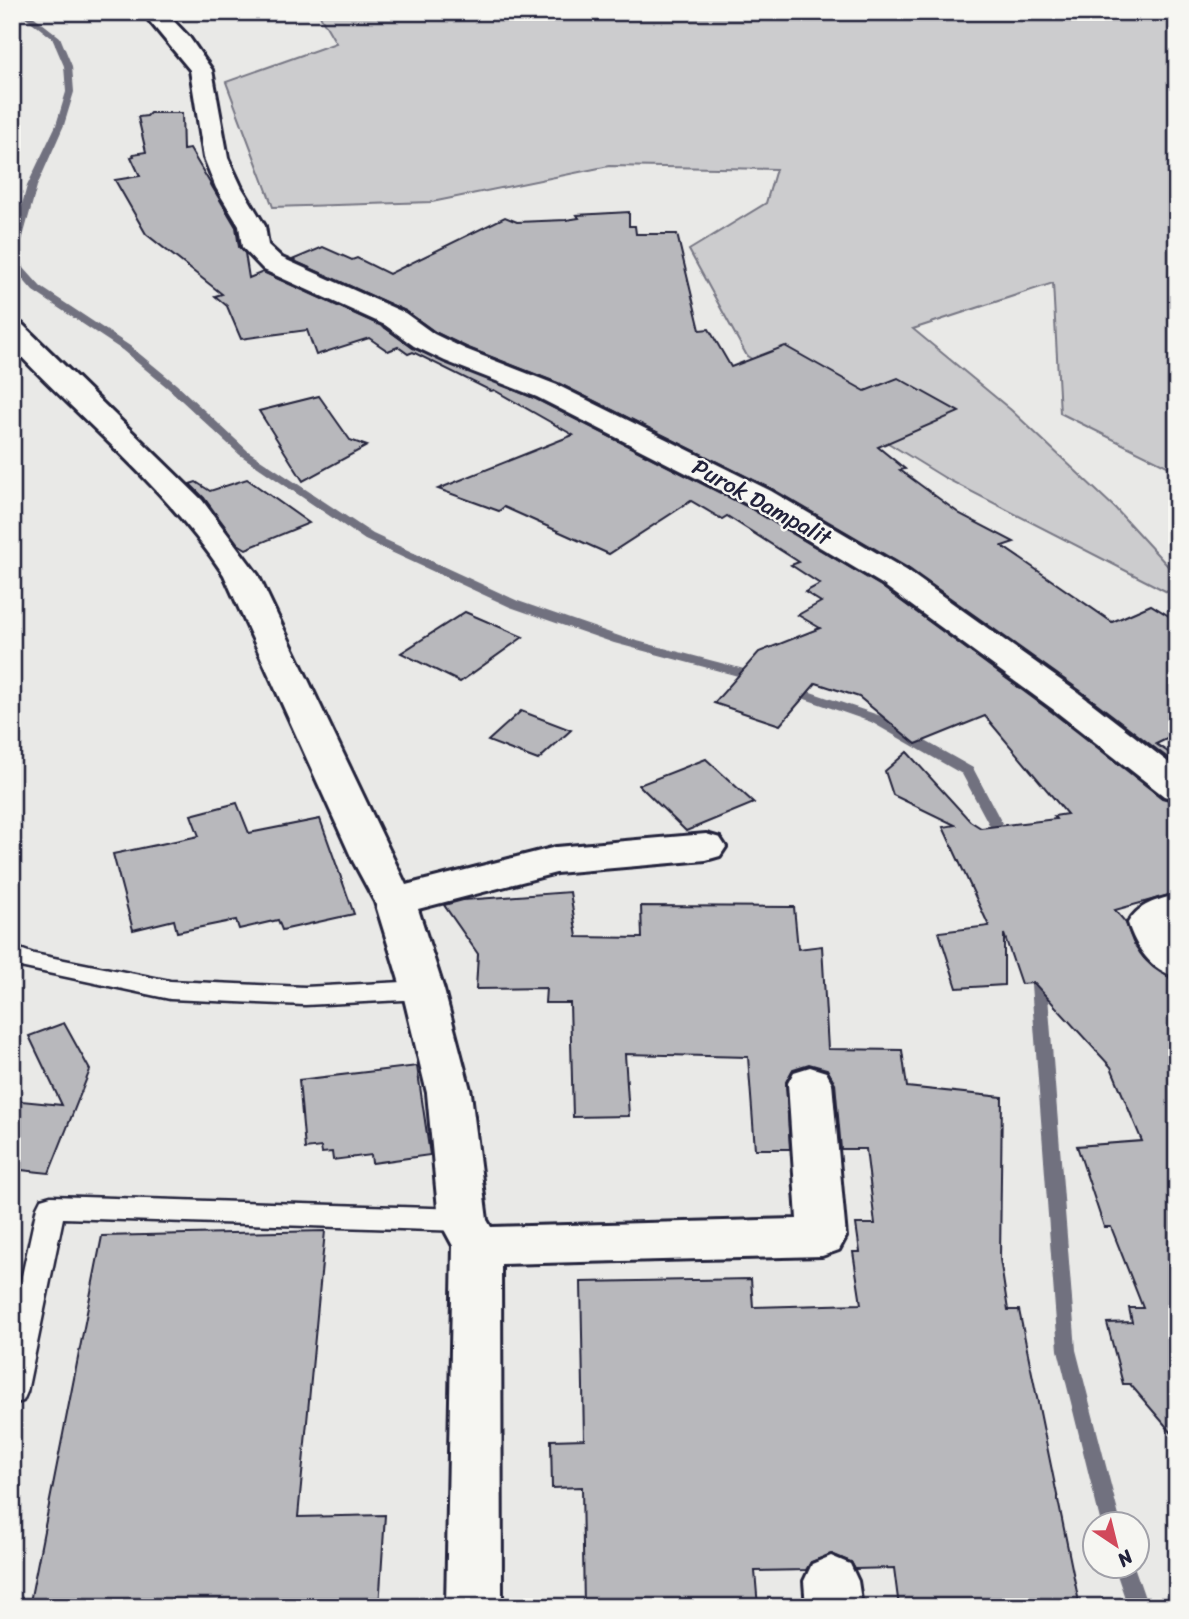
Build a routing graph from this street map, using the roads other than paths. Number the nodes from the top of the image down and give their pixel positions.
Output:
1 (153, 12) edge
2 (12, 330) edge
3 (1177, 788) edge
4 (706, 846) dead end
5 (395, 902) junction
6 (1177, 908) edge
7 (12, 954) edge
8 (1177, 962) edge
9 (423, 990) junction
10 (810, 1083) dead end
11 (470, 1233) junction
12 (12, 1392) edge
13 (474, 1607) edge

1 - 3 street, Purok Dampalit
2 - 5 street
4 - 5 street
5 - 9 street
6 - 8 street
7 - 9 lane
9 - 11 street
10 - 11 street
11 - 12 lane
11 - 13 street

